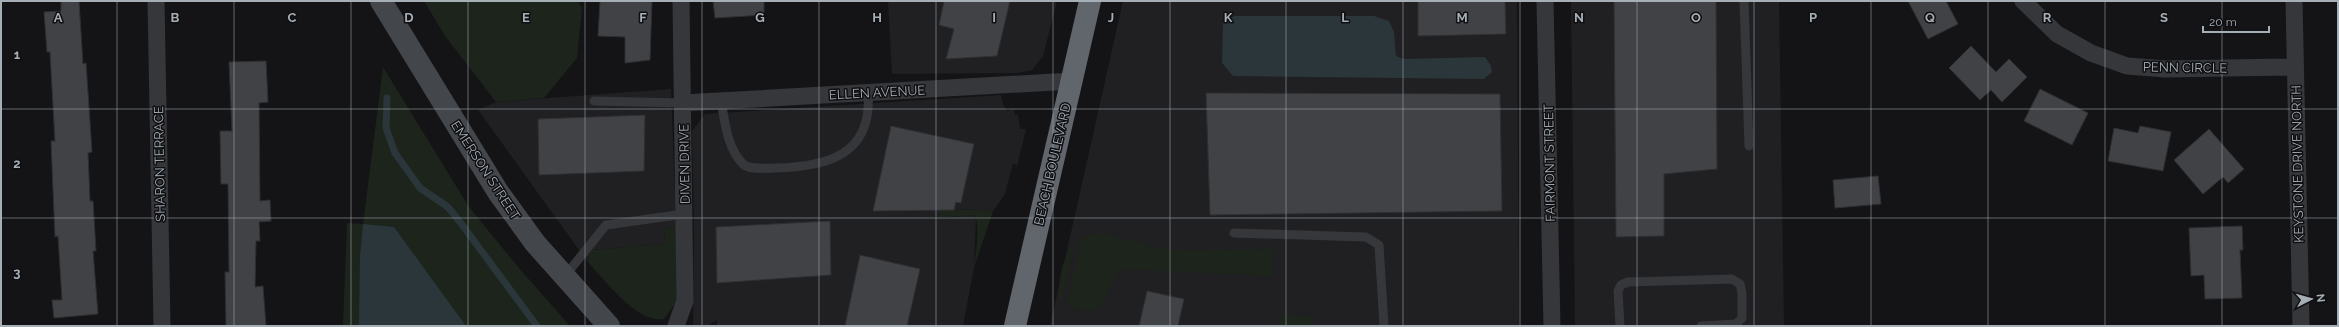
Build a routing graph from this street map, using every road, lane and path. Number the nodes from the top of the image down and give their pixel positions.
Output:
1 (156, 1) edge
2 (381, 1) edge
3 (681, 1) edge
4 (1090, 1) edge
5 (1545, 1) edge
6 (1744, 1) edge
7 (2023, 1) edge
8 (2294, 1) edge
9 (2295, 67) junction
10 (1072, 81) junction
11 (868, 92) junction
12 (594, 101) dead end
13 (721, 101) junction
14 (683, 103) junction
15 (1749, 146) dead end
16 (684, 214) junction
17 (1234, 233) dead end
18 (565, 276) junction
19 (162, 326) edge
20 (609, 326) edge
21 (676, 326) edge
22 (1015, 326) edge
23 (1384, 326) edge
24 (1552, 326) edge
25 (1620, 326) edge
26 (1700, 326) edge
27 (2301, 326) edge

1 - 19 street, SHARON TERRACE
2 - 18 main road, EMERSON STREET
3 - 14 street, DIVEN DRIVE
4 - 10 highway, BEACH BOULEVARD
5 - 24 street, FAIRMONT STREET
6 - 15 lane
7 - 9 street, PENN CIRCLE
8 - 9 street, KEYSTONE DRIVE NORTH
9 - 27 street, KEYSTONE DRIVE NORTH
10 - 11 street, ELLEN AVENUE
10 - 22 highway, BEACH BOULEVARD
11 - 13 street, ELLEN AVENUE
11 - 13 lane
12 - 14 lane
13 - 14 street, ELLEN AVENUE
14 - 16 street, DIVEN DRIVE
16 - 18 lane
16 - 21 street, DIVEN DRIVE
17 - 23 lane
18 - 20 main road, EMERSON STREET
25 - 26 lane

